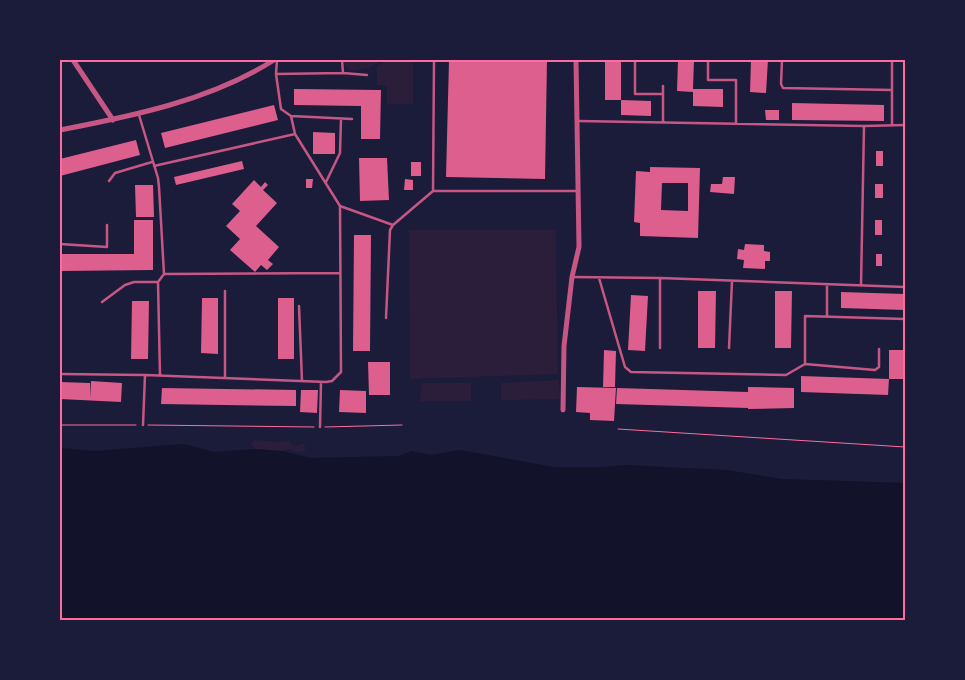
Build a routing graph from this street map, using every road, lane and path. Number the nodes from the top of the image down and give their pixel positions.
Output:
1 (74, 60) edge
2 (275, 60) edge
3 (342, 60) edge
4 (434, 60) edge
5 (576, 60) edge
6 (635, 60) edge
7 (708, 60) edge
8 (782, 60) edge
9 (892, 60) edge
10 (343, 73) junction
11 (276, 74) junction
12 (367, 75) dead end
13 (664, 86) dead end
14 (892, 90) junction
15 (663, 94) junction
16 (138, 113) junction
17 (291, 116) junction
18 (341, 119) junction
19 (352, 119) dead end
20 (113, 120) junction
21 (576, 121) junction
22 (663, 122) junction
23 (736, 124) junction
24 (905, 125) edge
25 (864, 126) junction
26 (892, 126) junction
27 (60, 130) edge
28 (295, 134) junction
29 (153, 164) junction
30 (110, 181) dead end
31 (325, 182) junction
32 (434, 191) junction
33 (577, 191) junction
34 (340, 206) junction
35 (107, 225) dead end
36 (393, 225) junction
37 (60, 244) edge
38 (340, 273) junction
39 (164, 274) junction
40 (572, 277) junction
41 (599, 278) junction
42 (660, 278) junction
43 (158, 282) junction
44 (732, 282) junction
45 (827, 285) junction
46 (861, 286) junction
47 (905, 286) edge
48 (225, 291) dead end
49 (102, 302) dead end
50 (299, 306) dead end
51 (827, 316) junction
52 (386, 318) dead end
53 (905, 319) edge
54 (660, 348) dead end
55 (729, 348) dead end
56 (879, 349) dead end
57 (805, 364) junction
58 (60, 374) edge
59 (145, 375) junction
60 (160, 376) junction
61 (225, 378) junction
62 (302, 381) junction
63 (321, 382) junction
64 (563, 410) dead end
65 (60, 425) edge
66 (402, 425) dead end
67 (143, 426) junction
68 (320, 427) junction
69 (618, 429) dead end
70 (905, 447) edge

1 - 20 street
2 - 11 lane
2 - 16 street
3 - 10 lane
4 - 32 lane
5 - 21 street
6 - 15 lane
7 - 23 lane
8 - 14 lane
9 - 14 lane
10 - 11 lane
10 - 12 lane
11 - 17 lane
13 - 15 lane
14 - 26 lane
15 - 22 lane
16 - 20 street
16 - 29 lane
17 - 18 lane
17 - 28 lane
18 - 19 lane
18 - 31 lane
20 - 27 street
21 - 22 lane
21 - 33 street
22 - 23 lane
23 - 25 lane
24 - 26 lane
25 - 26 lane
25 - 46 lane
28 - 29 lane
28 - 31 lane
29 - 30 lane
29 - 39 lane
31 - 34 lane
32 - 33 lane
32 - 36 lane
33 - 40 street
34 - 36 lane
34 - 38 lane
35 - 37 lane
36 - 52 lane
38 - 39 lane
38 - 63 lane
39 - 43 lane
40 - 41 lane
40 - 64 street
41 - 42 lane
41 - 57 lane
42 - 44 lane
42 - 54 lane
43 - 49 lane
43 - 60 lane
44 - 45 lane
44 - 55 lane
45 - 46 lane
45 - 51 lane
46 - 47 lane
48 - 61 lane
50 - 62 lane
51 - 53 lane
51 - 57 lane
56 - 57 lane
58 - 59 lane
59 - 60 lane
59 - 67 lane
60 - 61 lane
61 - 62 lane
62 - 63 lane
63 - 68 lane
65 - 67 path
66 - 68 path
67 - 68 path
69 - 70 path

